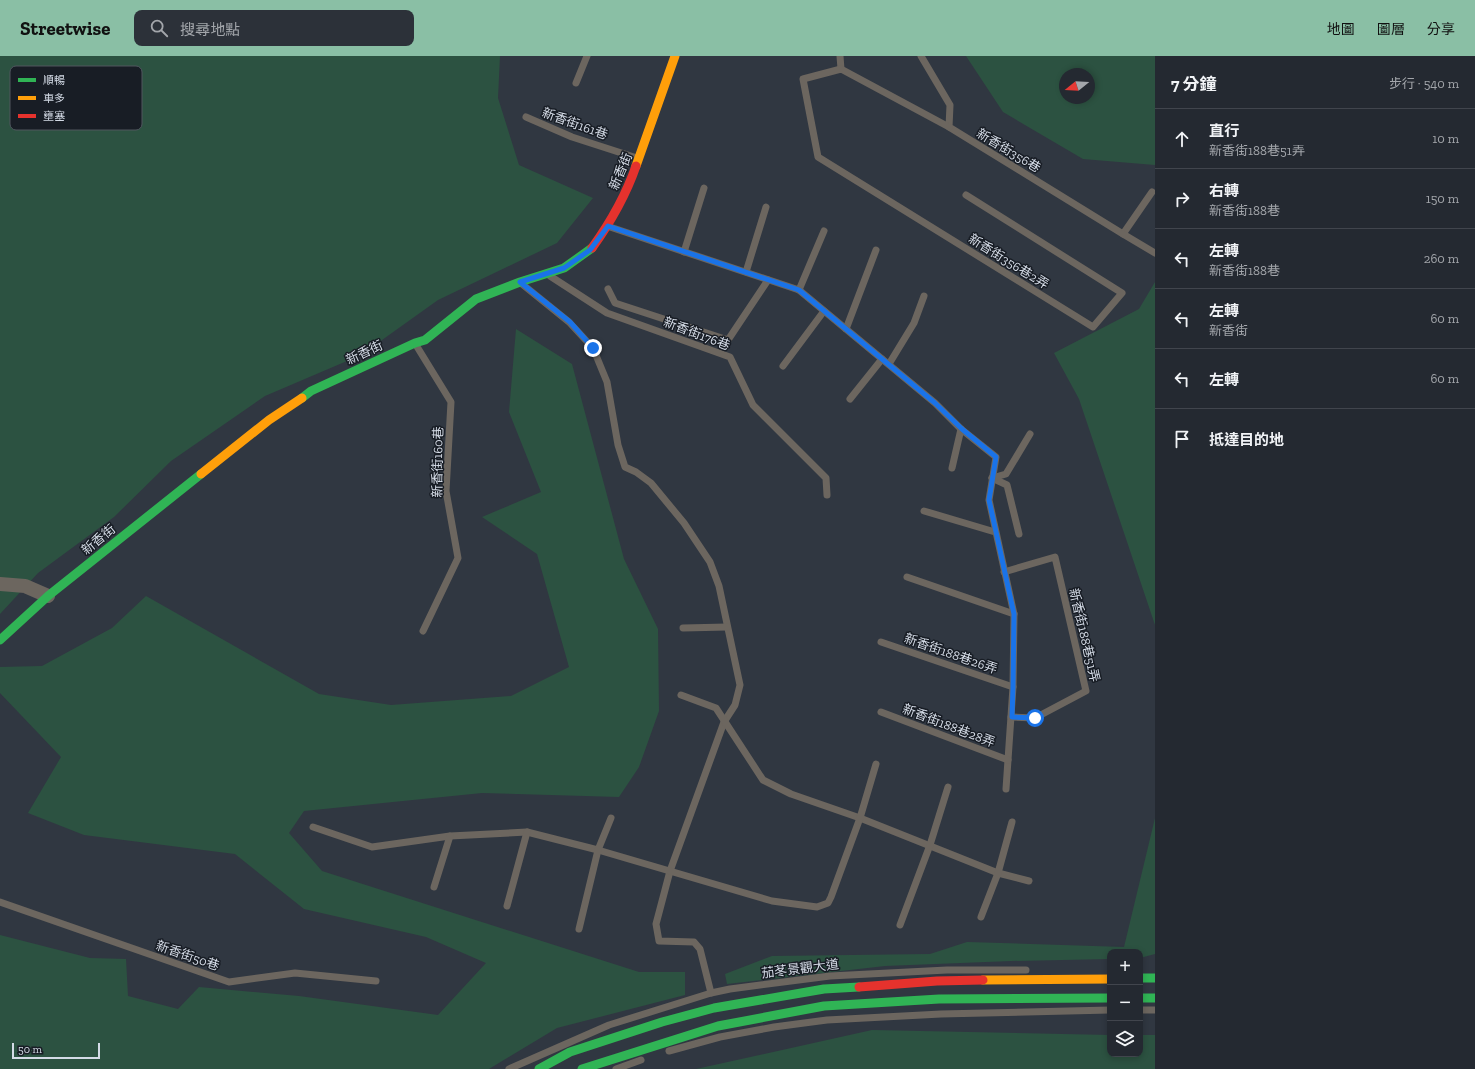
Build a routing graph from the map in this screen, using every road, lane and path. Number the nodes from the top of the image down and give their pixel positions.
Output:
1 (587, 56) edge
2 (675, 56) edge
3 (840, 56) edge
4 (921, 56) edge
5 (841, 69) junction
6 (576, 83) dead end
7 (526, 117) dead end
8 (949, 127) junction
9 (640, 158) junction
10 (704, 188) dead end
11 (1152, 192) dead end
12 (966, 195) dead end
13 (766, 207) dead end
14 (608, 226) junction
15 (824, 230) dead end
16 (1123, 234) junction
17 (876, 250) dead end
18 (684, 252) junction
19 (1155, 253) edge
20 (746, 272) junction
21 (546, 274) junction
22 (768, 280) junction
23 (520, 282) junction
24 (608, 289) dead end
25 (799, 290) junction
26 (924, 296) dead end
27 (824, 311) junction
28 (846, 329) junction
29 (415, 343) junction
30 (882, 359) junction
31 (889, 364) junction
32 (783, 366) dead end
33 (850, 399) dead end
34 (962, 429) junction
35 (1030, 434) dead end
36 (952, 468) dead end
37 (992, 478) junction
38 (827, 495) dead end
39 (924, 511) dead end
40 (995, 532) junction
41 (1019, 534) dead end
42 (1004, 572) junction
43 (907, 577) dead end
44 (0, 584) edge
45 (48, 596) junction
46 (1014, 614) junction
47 (727, 627) junction
48 (683, 628) dead end
49 (422, 631) dead end
50 (0, 640) edge
51 (881, 642) dead end
52 (1013, 687) junction
53 (681, 695) dead end
54 (880, 712) dead end
55 (1012, 717) junction
56 (724, 722) junction
57 (1008, 760) junction
58 (876, 764) dead end
59 (948, 787) dead end
60 (1006, 790) dead end
61 (611, 818) dead end
62 (860, 818) junction
63 (1012, 822) dead end
64 (313, 827) dead end
65 (527, 832) junction
66 (450, 836) junction
67 (930, 845) junction
68 (598, 850) junction
69 (670, 871) junction
70 (998, 873) junction
71 (1029, 881) dead end
72 (434, 887) dead end
73 (0, 902) edge
74 (507, 906) dead end
75 (981, 917) dead end
76 (900, 925) dead end
77 (579, 929) dead end
78 (1032, 970) dead end
79 (1143, 978) edge
80 (1155, 978) edge
81 (1107, 979) edge
82 (376, 981) dead end
83 (711, 993) junction
84 (1107, 998) edge
85 (1143, 998) edge
86 (1155, 998) edge
87 (1107, 1010) edge
88 (1143, 1010) edge
89 (1155, 1010) edge
90 (663, 1052) dead end
91 (650, 1057) dead end
92 (509, 1069) edge
93 (539, 1069) edge
94 (582, 1069) edge
95 (616, 1069) edge

1 - 6 lane
2 - 9 street, 新香街
3 - 5 lane
4 - 8 lane
5 - 8 lane
5 - 12 lane, 新香街356巷2弄
7 - 9 lane, 新香街161巷
8 - 16 lane, 新香街356巷
9 - 14 street, 新香街
10 - 18 lane
11 - 16 lane
13 - 20 lane
14 - 18 lane
14 - 21 street, 新香街
15 - 25 lane
16 - 19 lane, 新香街356巷
17 - 28 lane
18 - 20 lane
20 - 22 lane
21 - 23 street, 新香街
21 - 38 lane, 新香街176巷
22 - 24 lane
22 - 25 lane
23 - 29 street, 新香街
23 - 47 lane
25 - 27 lane
26 - 31 lane
27 - 28 lane
27 - 32 lane
28 - 30 lane
29 - 45 street, 新香街
29 - 49 lane, 新香街160巷
30 - 31 lane
30 - 33 lane
31 - 34 lane
34 - 36 lane
34 - 37 lane
35 - 37 lane
37 - 40 lane
37 - 41 lane
39 - 40 lane
40 - 42 lane
42 - 46 lane
42 - 55 lane, 新香街188巷51弄
43 - 46 lane
44 - 45 street
45 - 50 street, 新香街
46 - 52 lane
47 - 48 lane
47 - 56 lane
51 - 52 lane, 新香街188巷26弄
52 - 55 lane
53 - 56 lane
54 - 57 lane, 新香街188巷28弄
55 - 57 lane
56 - 62 lane
56 - 69 lane
57 - 60 lane
58 - 62 lane
59 - 67 lane
61 - 68 lane
62 - 67 lane
62 - 69 lane
63 - 70 lane
64 - 66 lane
65 - 66 lane
65 - 68 lane
65 - 74 lane
66 - 72 lane
67 - 70 lane
67 - 76 lane
68 - 69 lane
68 - 77 lane
69 - 83 lane
70 - 71 lane
70 - 75 lane
73 - 82 lane, 新香街50巷
78 - 83 lane, 茄苳景觀大道
79 - 80 street
81 - 93 street, 茄苳景觀大道
83 - 92 lane, 茄苳景觀大道
84 - 94 street
85 - 86 street
87 - 90 lane
88 - 89 lane
91 - 95 lane

